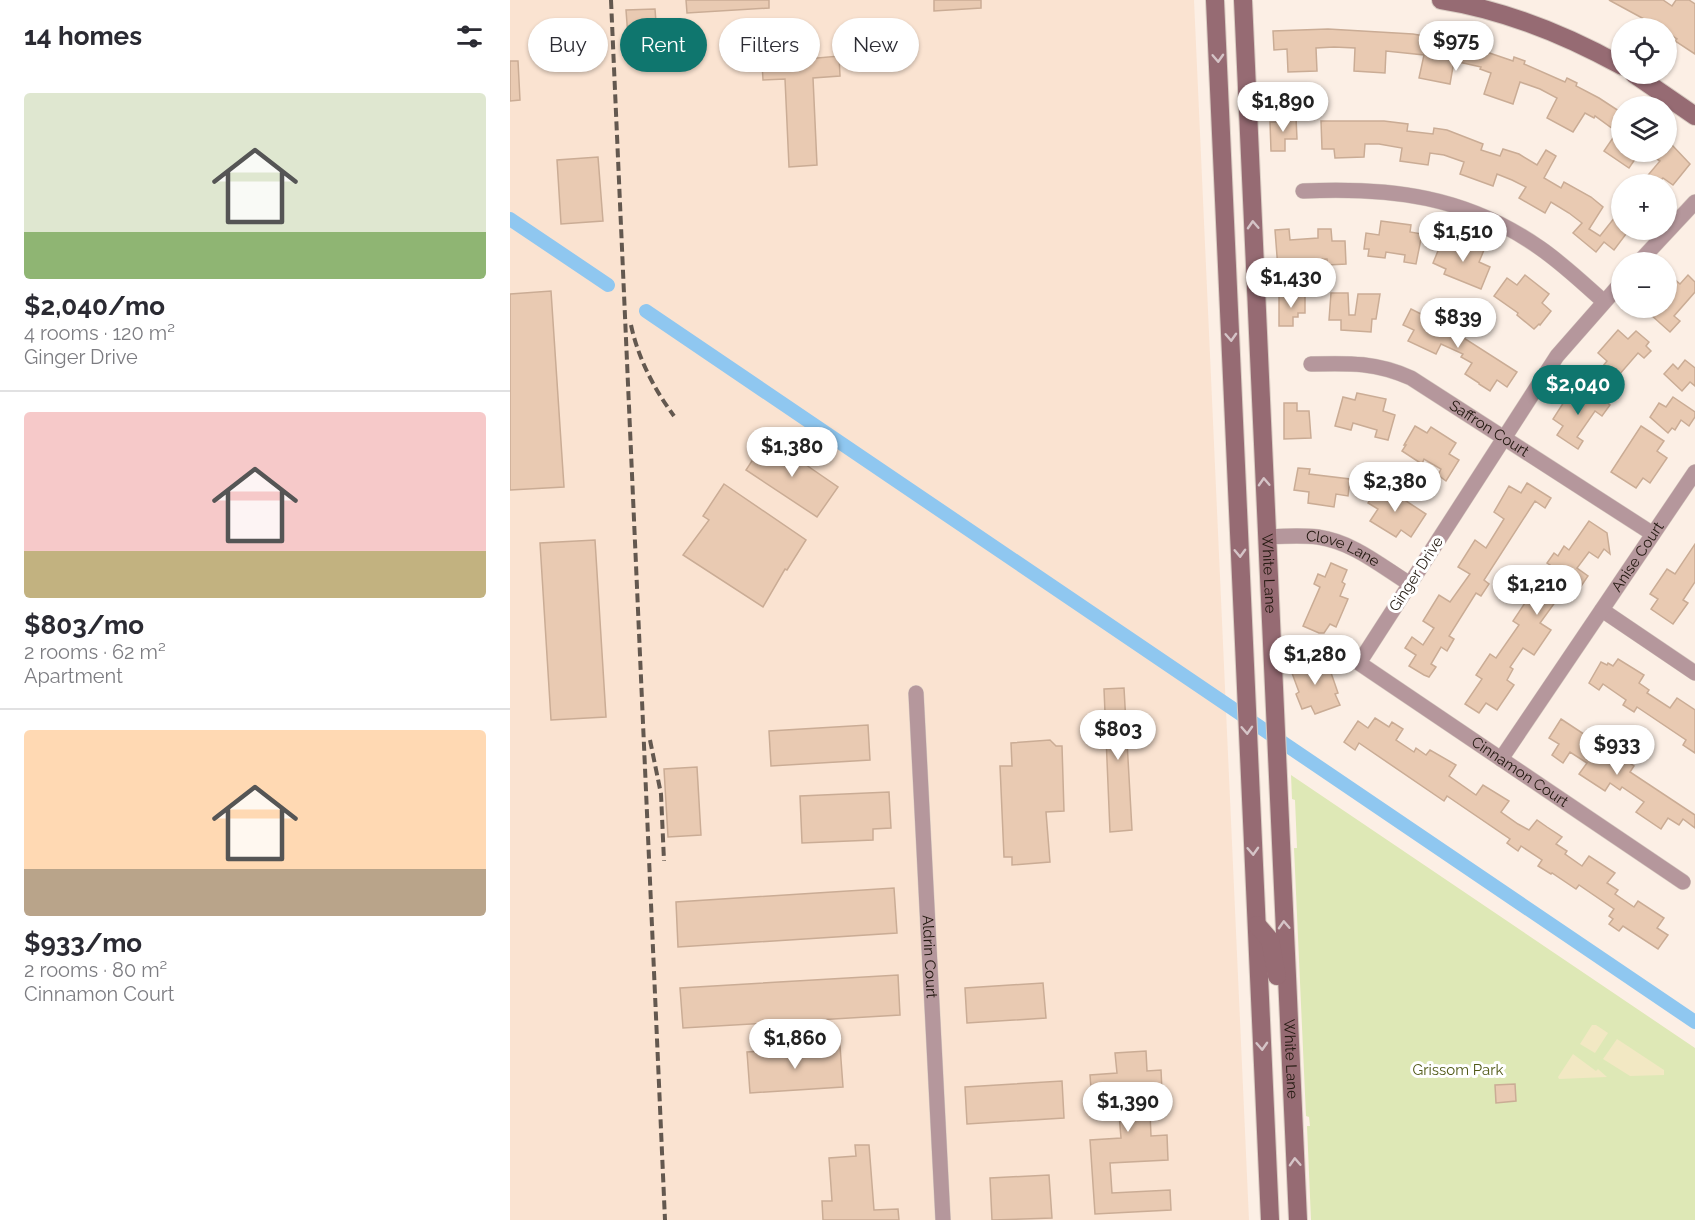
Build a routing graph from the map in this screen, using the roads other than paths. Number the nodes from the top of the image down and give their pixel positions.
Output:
1 (1215, 0) edge
2 (1243, 0) edge
3 (1441, 0) edge
4 (1495, 6) edge
5 (1611, 60) edge
6 (1649, 84) edge
7 (1695, 116) edge
8 (1303, 191) dead end
9 (1695, 202) edge
10 (1648, 252) edge
11 (1611, 294) edge
12 (1603, 302) junction
13 (1311, 364) dead end
14 (1235, 425) junction
15 (1504, 438) junction
16 (1695, 472) edge
17 (1653, 534) junction
18 (1267, 537) junction
19 (1410, 584) junction
20 (1602, 610) junction
21 (1359, 663) joint
22 (1695, 673) edge
23 (916, 693) dead end
24 (1501, 759) junction
25 (1249, 777) junction
26 (1280, 838) junction
27 (1683, 882) dead end
28 (1257, 925) junction
29 (1290, 1045) junction
30 (943, 1220) edge
31 (1270, 1220) edge
32 (1298, 1220) edge

1 -> 14 main road, White Lane
18 -> 2 main road, White Lane
3 - 4 main road
4 - 5 main road
6 - 7 main road
8 - 12 street
9 - 10 street
11 - 12 street, Ginger Drive
12 - 15 street, Ginger Drive
13 - 15 street, Saffron Court
14 - 18 main road
14 -> 25 main road, White Lane
15 - 17 street, Saffron Court
15 - 19 street, Ginger Drive
16 - 17 street, Anise Court
17 - 20 street, Anise Court
18 - 19 street, Clove Lane
18 - 26 main road, White Lane
19 - 21 street, Ginger Drive
20 - 22 street
20 - 24 street, Anise Court
21 - 24 street, Cinnamon Court
23 - 30 street, Aldrin Court
24 - 27 street, Cinnamon Court
25 - 26 main road
25 -> 28 main road, White Lane
29 -> 26 main road, White Lane
28 - 29 main road
28 -> 31 main road, White Lane
32 -> 29 main road, White Lane

